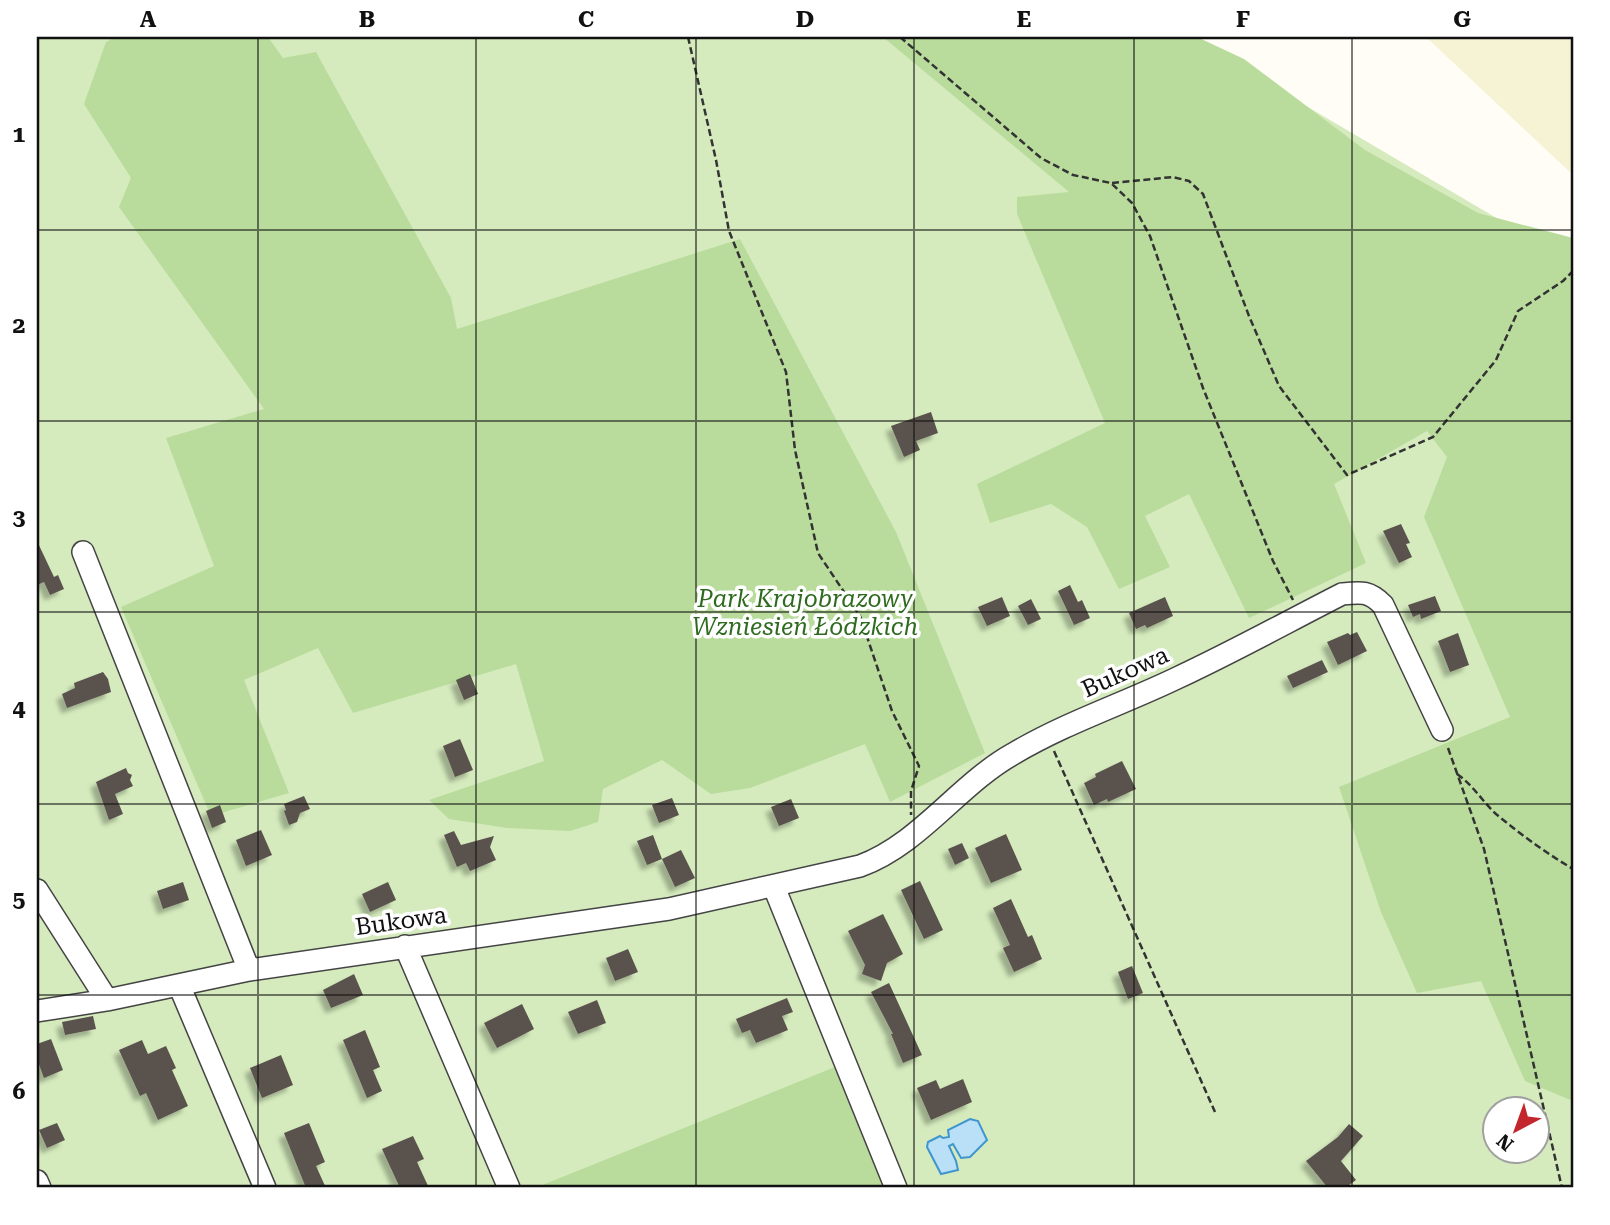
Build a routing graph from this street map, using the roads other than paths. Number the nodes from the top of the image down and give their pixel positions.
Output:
1 (83, 552) dead end
2 (1442, 730) road end
3 (774, 887) junction
4 (37, 890) edge
5 (405, 946) junction
6 (249, 970) junction
7 (179, 985) junction
8 (107, 1000) junction
9 (37, 1011) edge
10 (37, 1181) edge
11 (40, 1188) edge
12 (265, 1188) edge
13 (509, 1188) edge
14 (896, 1188) edge

1 - 6 street
2 - 3 street, Bukowa
3 - 5 street, Bukowa
3 - 14 street
4 - 8 street
5 - 6 street, Bukowa
5 - 13 street
6 - 7 street, Bukowa
7 - 8 street, Bukowa
7 - 12 street
8 - 9 street, Bukowa
10 - 11 street

